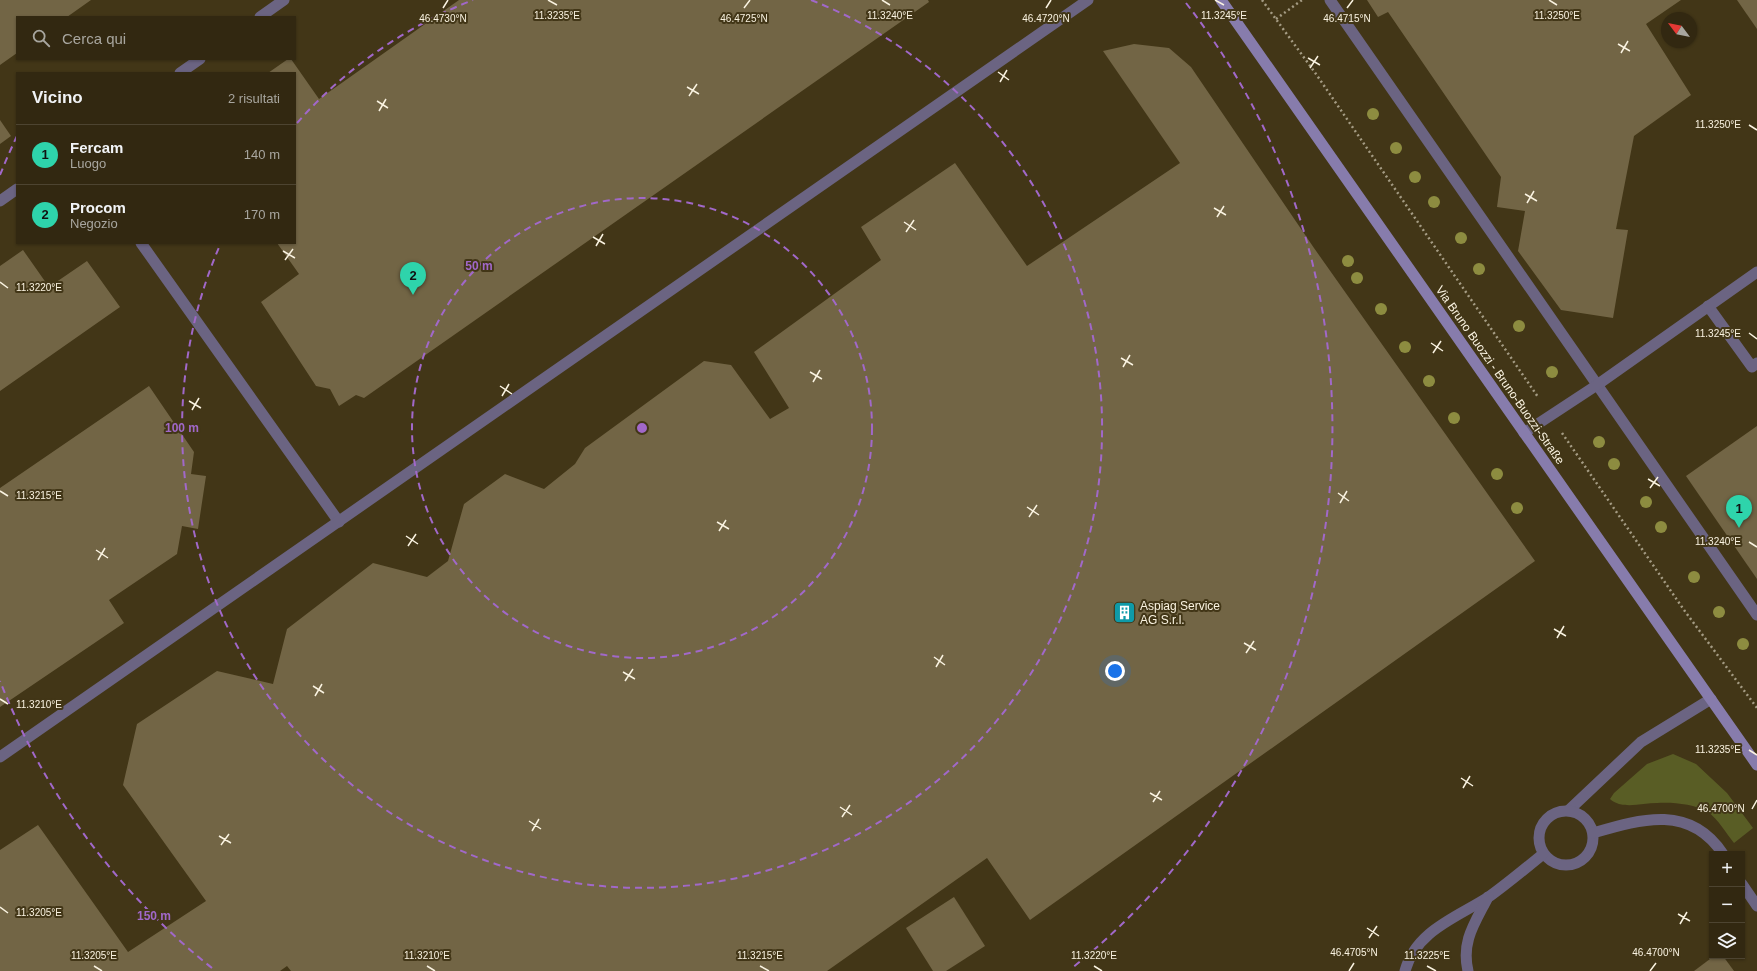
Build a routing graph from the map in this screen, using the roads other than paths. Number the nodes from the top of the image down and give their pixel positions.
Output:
1 (284, 0) edge
2 (1088, 0) edge
3 (1221, 0) edge
4 (1330, 0) edge
5 (261, 16) edge
6 (199, 60) edge
7 (181, 72) edge
8 (16, 189) edge
9 (0, 201) edge
10 (142, 244) edge
11 (1757, 272) edge
12 (1708, 306) junction
13 (1757, 364) edge
14 (1597, 385) junction
15 (1524, 433) junction
16 (339, 522) junction
17 (1757, 615) edge
18 (1711, 699) junction
19 (0, 757) edge
20 (1757, 765) edge
21 (1569, 810) junction
22 (1593, 833) junction
23 (1721, 851) edge
24 (1543, 854) junction
25 (1744, 887) edge
26 (1488, 896) junction
27 (1757, 906) edge
28 (1405, 971) edge
29 (1468, 971) edge

1 - 5 street
2 - 16 street
3 - 15 main road, Via Bruno Buozzi - Bruno-Buozzi-Straße
4 - 14 street
6 - 7 street
8 - 9 street
10 - 16 street
11 - 12 street
12 - 13 street
12 - 14 street
14 - 15 street
14 - 17 street
15 - 18 main road, Via Bruno Buozzi - Bruno-Buozzi-Straße
16 - 19 street
18 - 20 main road, Via Bruno Buozzi - Bruno-Buozzi-Straße
18 - 21 street
21 - 22 street
21 - 24 street
22 - 23 street
22 - 24 street
24 - 26 street
25 - 27 street
26 - 28 street
26 - 29 street

